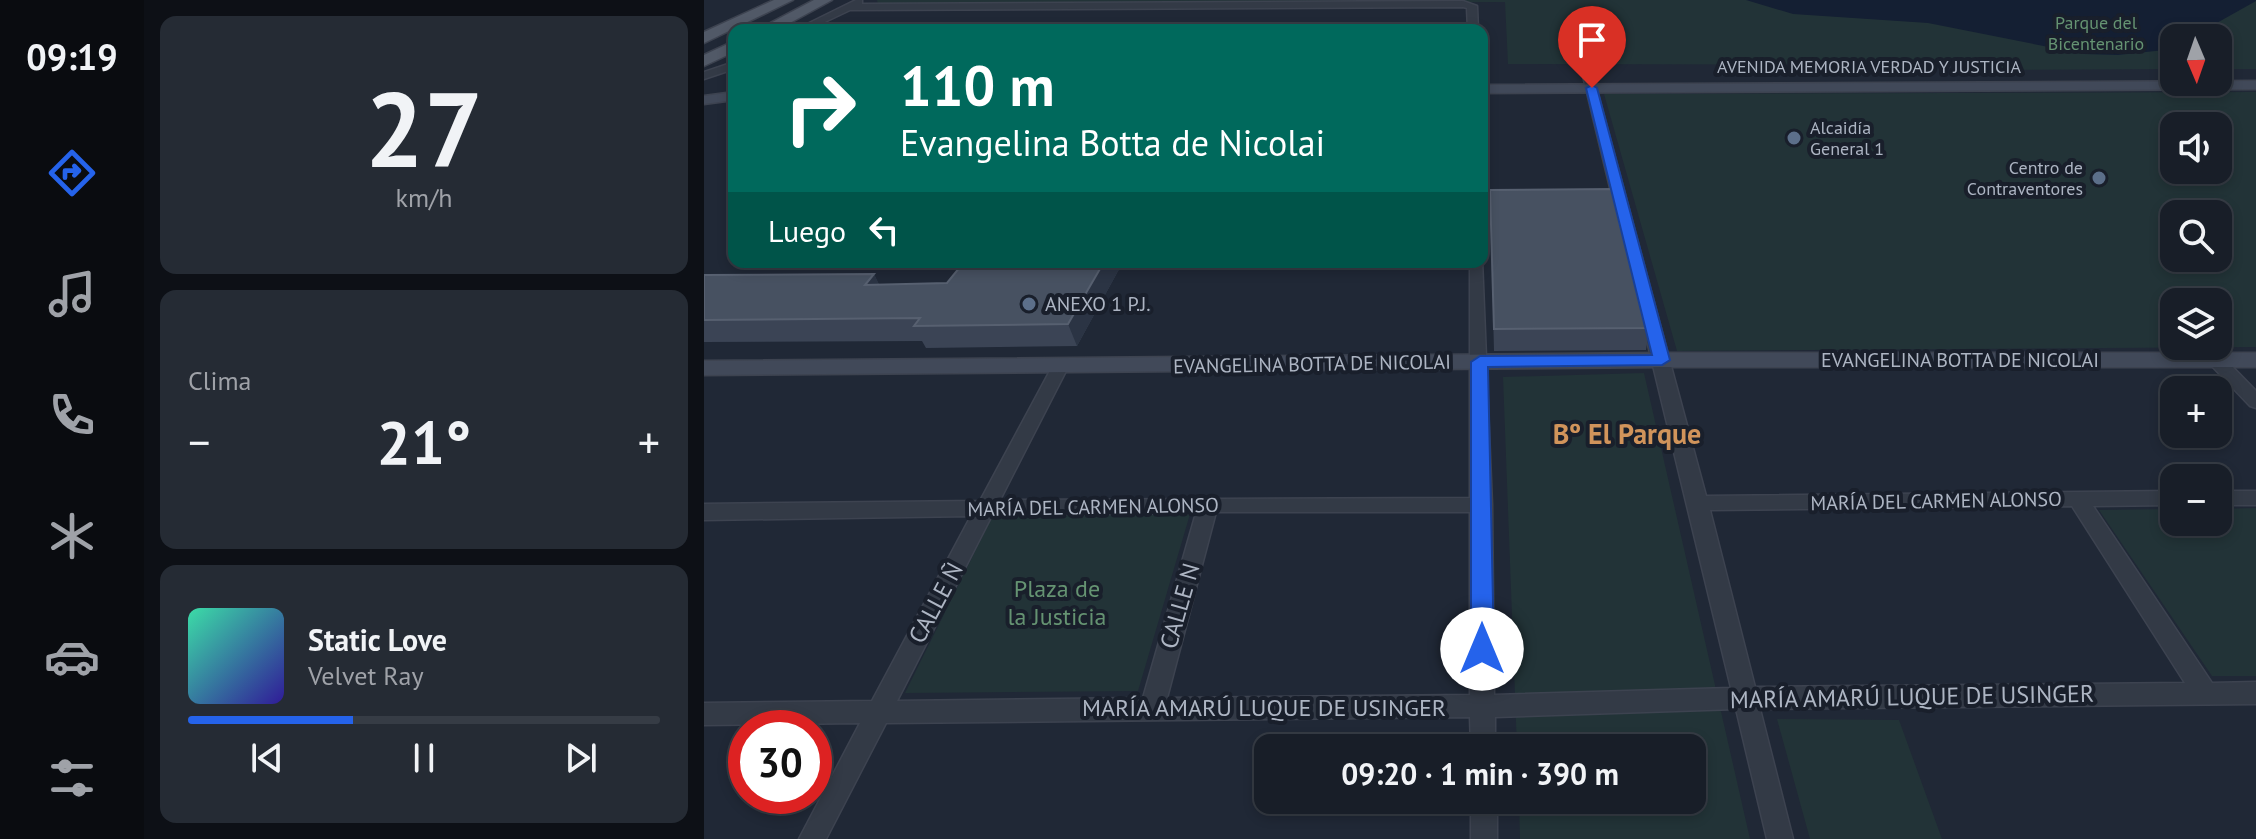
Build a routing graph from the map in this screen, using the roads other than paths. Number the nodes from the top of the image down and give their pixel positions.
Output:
1 (754, 0) edge
2 (786, 0) edge
3 (825, 0) edge
4 (864, 0) edge
5 (848, 7) junction
6 (704, 22) edge
7 (734, 24) edge
8 (777, 24) edge
9 (813, 24) edge
10 (1473, 24) edge
11 (728, 27) edge
12 (704, 38) edge
13 (728, 49) edge
14 (704, 61) edge
15 (728, 68) edge
16 (728, 69) edge
17 (2160, 73) edge
18 (2232, 73) edge
19 (2256, 73) edge
20 (704, 76) edge
21 (1488, 77) edge
22 (1590, 82) junction
23 (2256, 85) edge
24 (728, 86) edge
25 (704, 87) edge
26 (1488, 89) edge
27 (728, 97) edge
28 (704, 100) edge
29 (1477, 268) edge
30 (1662, 360) junction
31 (2160, 360) edge
32 (2216, 360) edge
33 (2232, 360) edge
34 (2256, 360) edge
35 (1480, 362) junction
36 (1060, 367) junction
37 (704, 368) edge
38 (2256, 402) edge
39 (2160, 498) edge
40 (2232, 498) edge
41 (2256, 498) edge
42 (2078, 499) junction
43 (1698, 503) junction
44 (1208, 505) junction
45 (1482, 505) junction
46 (985, 509) junction
47 (704, 512) edge
48 (2205, 693) junction
49 (2256, 693) edge
50 (1744, 698) junction
51 (1482, 706) junction
52 (1152, 708) junction
53 (878, 712) junction
54 (704, 714) edge
55 (1483, 734) edge
56 (1484, 814) edge
57 (812, 839) edge
58 (1484, 839) edge
59 (1780, 839) edge

1 - 6 main road
2 - 7 main road
3 - 8 main road
4 - 5 street
5 - 9 street
5 - 10 street
11 - 12 main road
13 - 14 main road
15 - 20 street
16 - 25 street
17 - 22 street, AVENIDA MEMORIA VERDAD Y JUSTICIA
18 - 19 street
21 - 22 street, AVENIDA MEMORIA VERDAD Y JUSTICIA
22 - 23 street, AVENIDA MEMORIA VERDAD Y JUSTICIA
22 - 26 street, AVENIDA MEMORIA VERDAD Y JUSTICIA
22 - 30 street
24 - 25 street
27 - 28 street
29 - 35 street
30 - 31 street, EVANGELINA BOTTA DE NICOLAI
30 - 35 street, EVANGELINA BOTTA DE NICOLAI
30 - 43 street
32 - 38 street
33 - 34 street, EVANGELINA BOTTA DE NICOLAI
35 - 36 street, EVANGELINA BOTTA DE NICOLAI
35 - 45 street
36 - 37 street, EVANGELINA BOTTA DE NICOLAI
36 - 46 street, CALLE Ñ
39 - 42 street, MARÍA DEL CARMEN ALONSO
40 - 41 street
42 - 43 street, MARÍA DEL CARMEN ALONSO
42 - 48 street
43 - 50 street
44 - 45 street, MARÍA DEL CARMEN ALONSO
44 - 46 street, MARÍA DEL CARMEN ALONSO
44 - 52 street, CALLE N
45 - 51 street
46 - 47 street, MARÍA DEL CARMEN ALONSO
46 - 53 street, CALLE Ñ
48 - 49 street, MARÍA AMARÚ LUQUE DE USINGER
48 - 50 street, MARÍA AMARÚ LUQUE DE USINGER
50 - 51 street, MARÍA AMARÚ LUQUE DE USINGER
50 - 59 street
51 - 52 street, MARÍA AMARÚ LUQUE DE USINGER
51 - 55 street
52 - 53 street, MARÍA AMARÚ LUQUE DE USINGER
53 - 54 street, MARÍA AMARÚ LUQUE DE USINGER
53 - 57 street, CALLE Ñ
56 - 58 street

